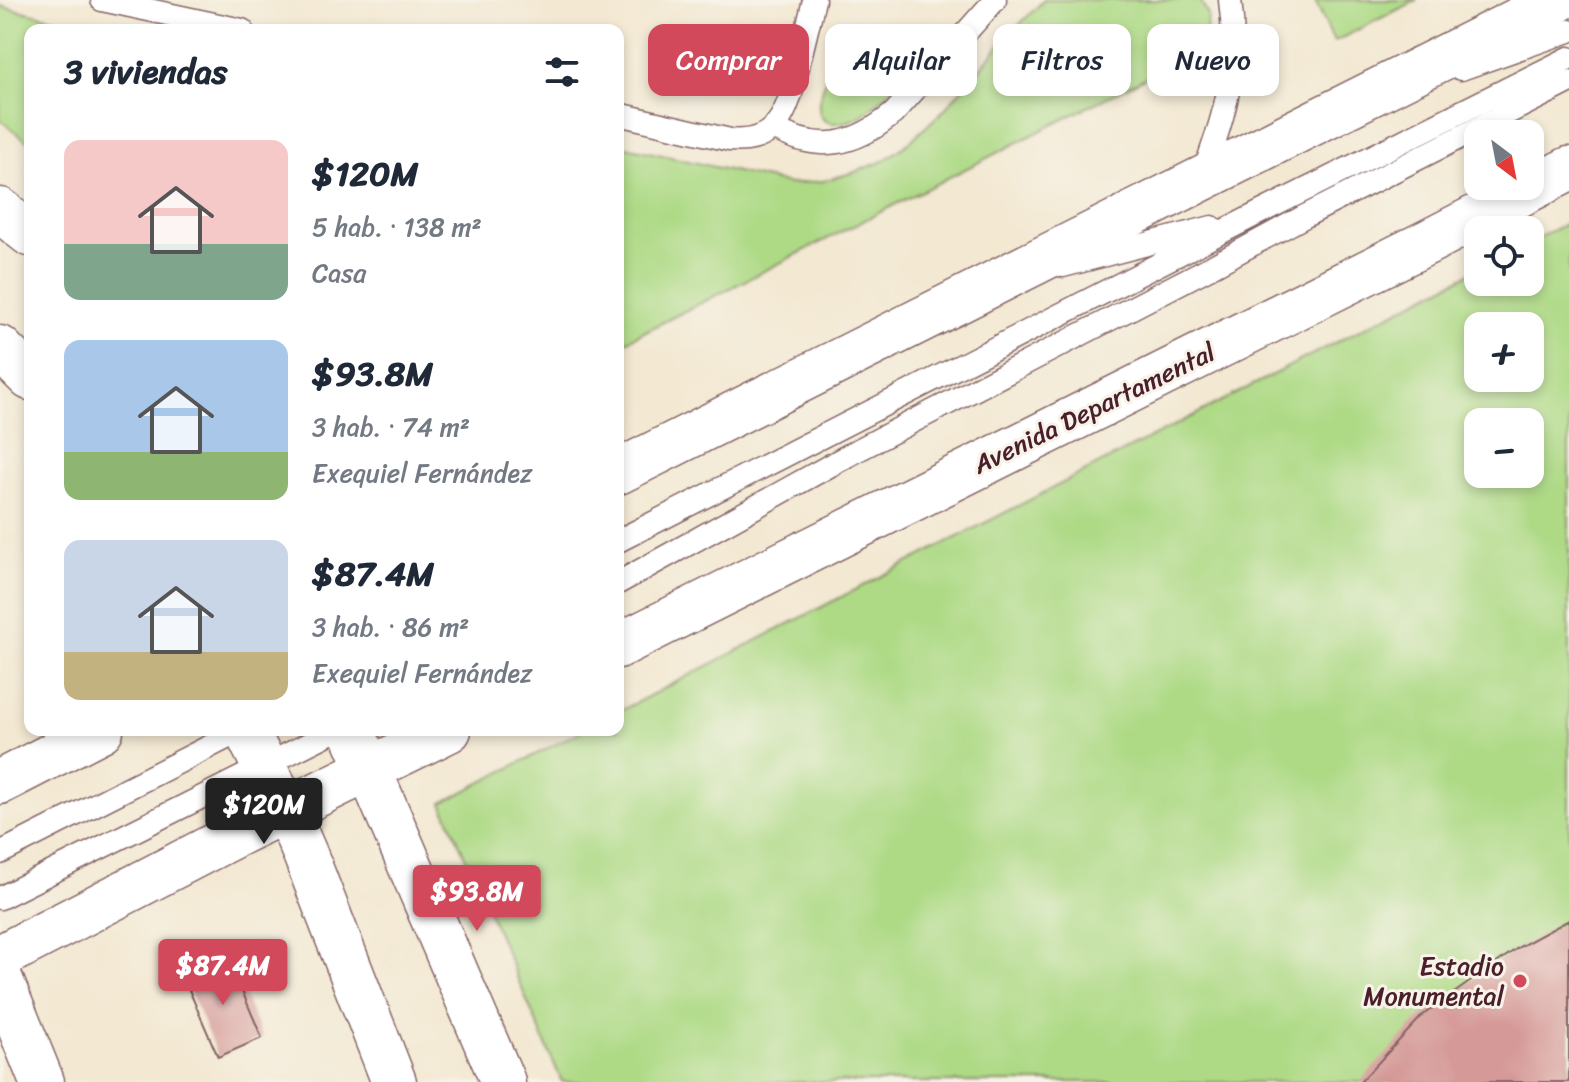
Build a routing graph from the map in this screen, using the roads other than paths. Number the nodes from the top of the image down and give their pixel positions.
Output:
1 (102, 0) edge
2 (814, 0) edge
3 (995, 0) edge
4 (1230, 0) edge
5 (1558, 0) edge
6 (214, 24) edge
7 (1569, 31) edge
8 (1569, 58) edge
9 (1569, 82) edge
10 (624, 115) edge
11 (1321, 119) junction
12 (774, 128) junction
13 (1569, 169) edge
14 (1200, 180) junction
15 (0, 210) edge
16 (1255, 215) junction
17 (24, 229) edge
18 (988, 286) junction
19 (0, 348) edge
20 (24, 372) edge
21 (624, 469) edge
22 (624, 538) edge
23 (624, 580) edge
24 (624, 643) edge
25 (89, 736) edge
26 (294, 736) edge
27 (355, 736) edge
28 (437, 736) edge
29 (251, 742) edge
30 (370, 769) junction
31 (0, 782) edge
32 (286, 810) junction
33 (0, 853) edge
34 (0, 898) edge
35 (0, 957) edge
36 (0, 978) edge
37 (42, 1082) edge
38 (394, 1082) edge
39 (503, 1082) edge

1 - 6 lane
2 - 12 lane
3 - 12 lane
4 - 14 lane
5 - 11 main road
7 - 11 lane
8 - 16 lane
9 - 23 lane
10 - 12 lane
11 - 14 main road
13 - 24 main road, Avenida Departamental
14 - 18 main road
15 - 17 main road
16 - 18 lane
16 - 22 lane
18 - 21 main road
19 - 20 main road
25 - 31 main road
26 - 29 lane
27 - 30 main road
28 - 30 main road
29 - 32 main road
29 - 33 lane
29 - 34 lane
30 - 32 main road
30 - 39 main road
32 - 35 main road
32 - 38 main road
36 - 37 main road

